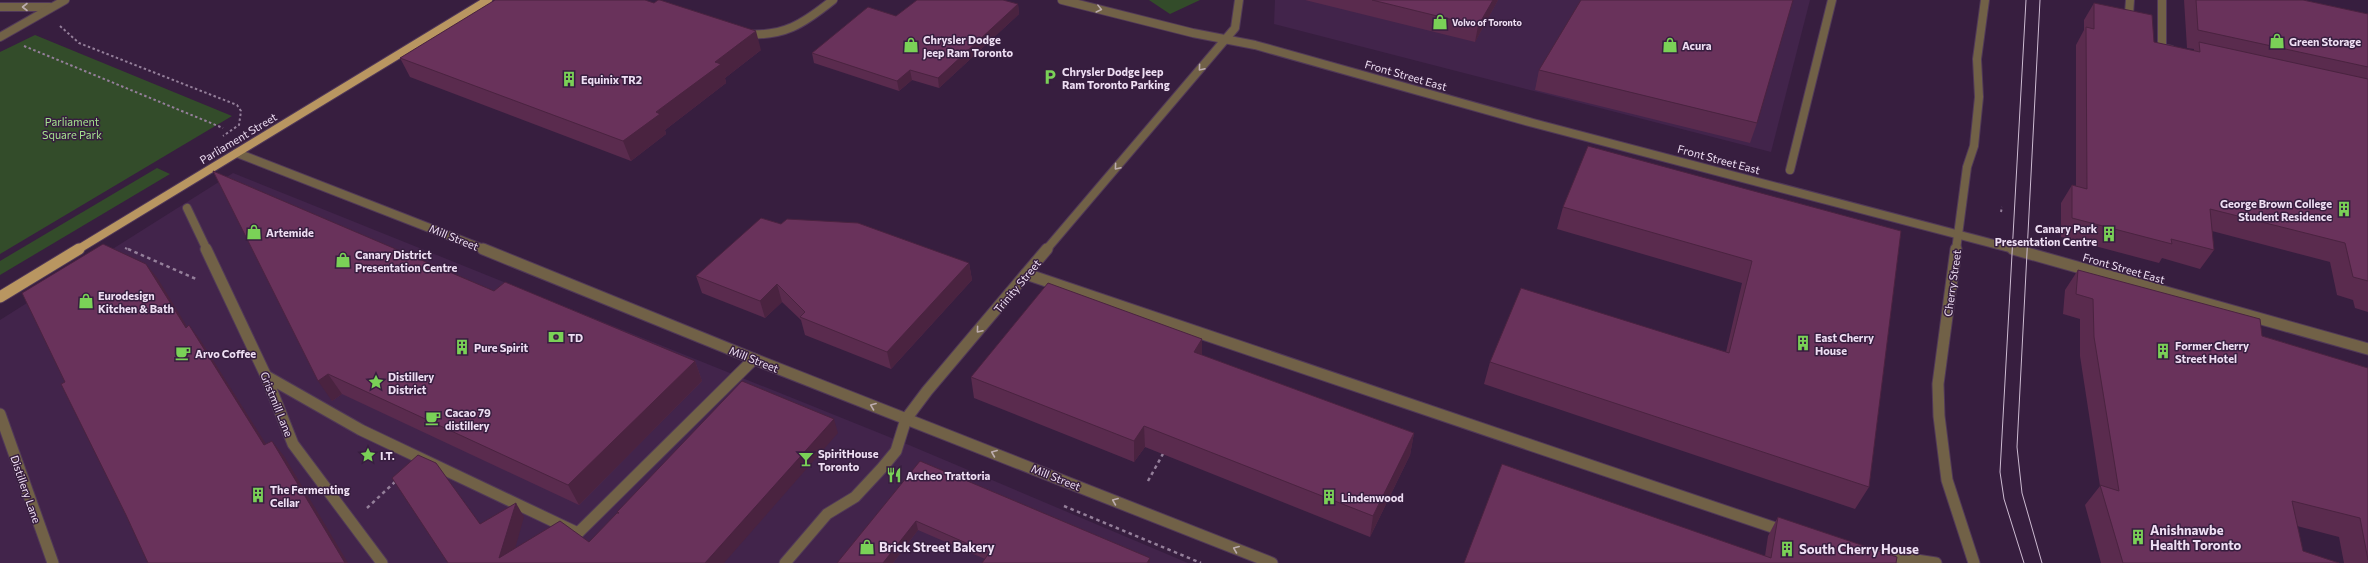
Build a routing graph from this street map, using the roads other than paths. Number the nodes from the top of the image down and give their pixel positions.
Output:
1 (66, 0) edge
2 (488, 0) edge
3 (833, 0) edge
4 (1062, 0) edge
5 (1239, 0) edge
6 (1832, 0) edge
7 (1985, 0) edge
8 (2130, 0) edge
9 (2162, 0) edge
10 (0, 7) edge
11 (50, 7) junction
12 (2153, 28) junction
13 (736, 32) edge
14 (0, 36) edge
15 (1227, 38) junction
16 (2177, 51) edge
17 (237, 153) junction
18 (1790, 170) dead end
19 (187, 208) dead end
20 (1959, 234) junction
21 (1026, 274) junction
22 (0, 297) edge
23 (2368, 349) edge
24 (754, 359) junction
25 (266, 376) junction
26 (0, 414) edge
27 (906, 419) junction
28 (1796, 534) edge
29 (1870, 552) edge
30 (53, 563) edge
31 (382, 563) edge
32 (785, 563) edge
33 (1272, 563) edge
34 (1936, 563) edge
35 (1974, 563) edge

1 - 11 street
2 - 17 main road, Parliament Street
3 - 13 street
4 -> 15 street, Front Street East
5 - 15 street, Trinity Street
6 - 18 street
7 - 20 street, Cherry Street
8 - 12 street
9 - 12 street
11 -> 10 street
11 - 14 street
12 - 16 street
15 - 20 street, Front Street East
15 -> 21 street, Trinity Street
17 - 22 main road, Parliament Street
17 - 24 street, Mill Street
19 - 25 street, Gristmill Lane
20 - 23 street, Front Street East
20 - 35 street, Cherry Street
21 -> 27 street, Trinity Street
21 - 28 street
24 - 25 street
27 -> 24 street, Mill Street
25 - 31 street, Gristmill Lane
26 - 30 street, Distillery Lane
27 - 32 street, Trinity Street
33 -> 27 street, Mill Street
29 - 34 street

